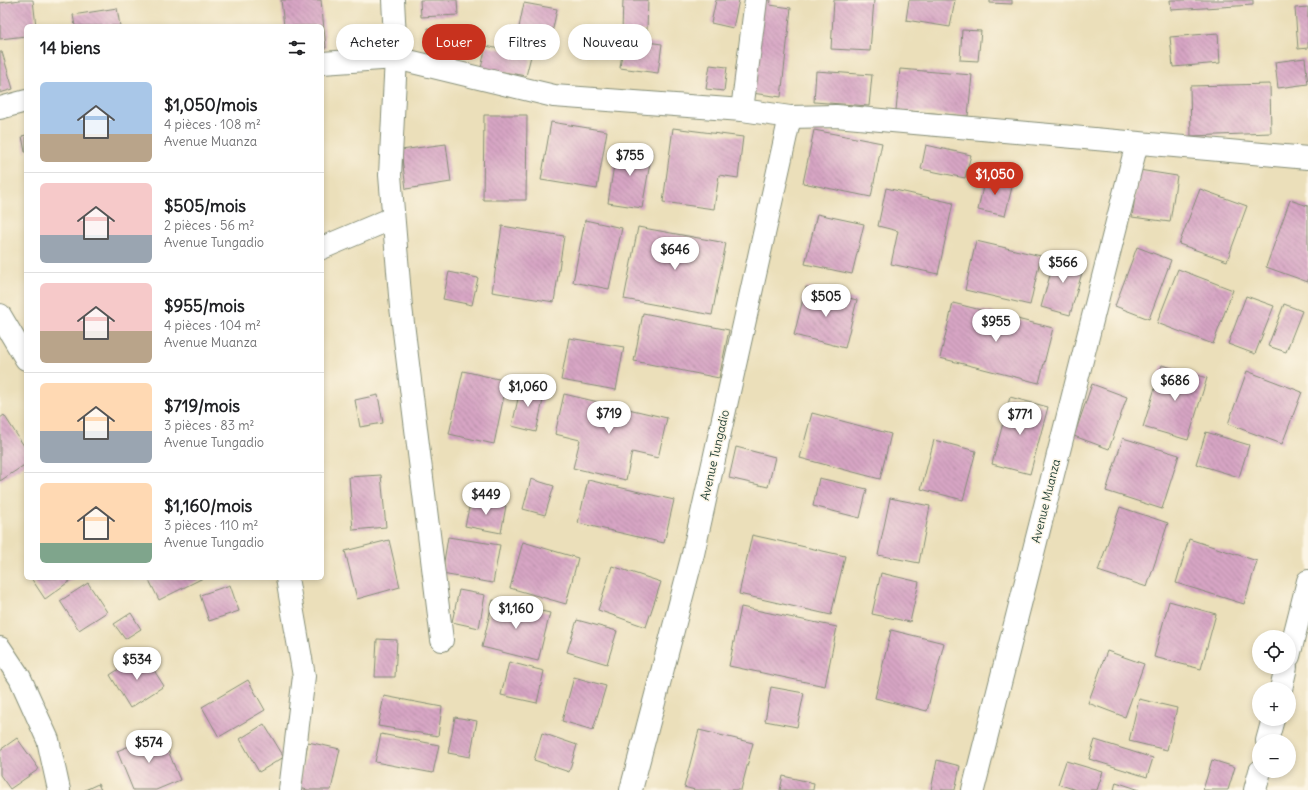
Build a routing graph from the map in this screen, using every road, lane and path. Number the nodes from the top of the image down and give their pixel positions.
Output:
1 (393, 0) edge
2 (756, 0) edge
3 (394, 24) edge
4 (366, 60) edge
5 (396, 60) edge
6 (404, 60) edge
7 (324, 63) edge
8 (24, 102) edge
9 (0, 108) edge
10 (742, 110) junction
11 (790, 117) junction
12 (1137, 142) junction
13 (1308, 158) edge
14 (393, 218) junction
15 (324, 247) edge
16 (0, 315) edge
17 (24, 356) edge
18 (287, 580) edge
19 (1308, 581) edge
20 (1296, 630) edge
21 (442, 640) dead end
22 (0, 648) edge
23 (1258, 778) edge
24 (59, 790) edge
25 (290, 790) edge
26 (631, 790) edge
27 (973, 790) edge
28 (1255, 790) edge

1 - 3 street
2 - 10 street
4 - 7 street
5 - 14 street
6 - 10 street
8 - 9 street
10 - 11 street
11 - 12 street
11 - 26 street, Avenue Tungadio
12 - 13 street
12 - 27 street, Avenue Muanza
14 - 15 street
14 - 21 street
16 - 17 street
18 - 25 street
19 - 20 street
22 - 24 street
23 - 28 street

